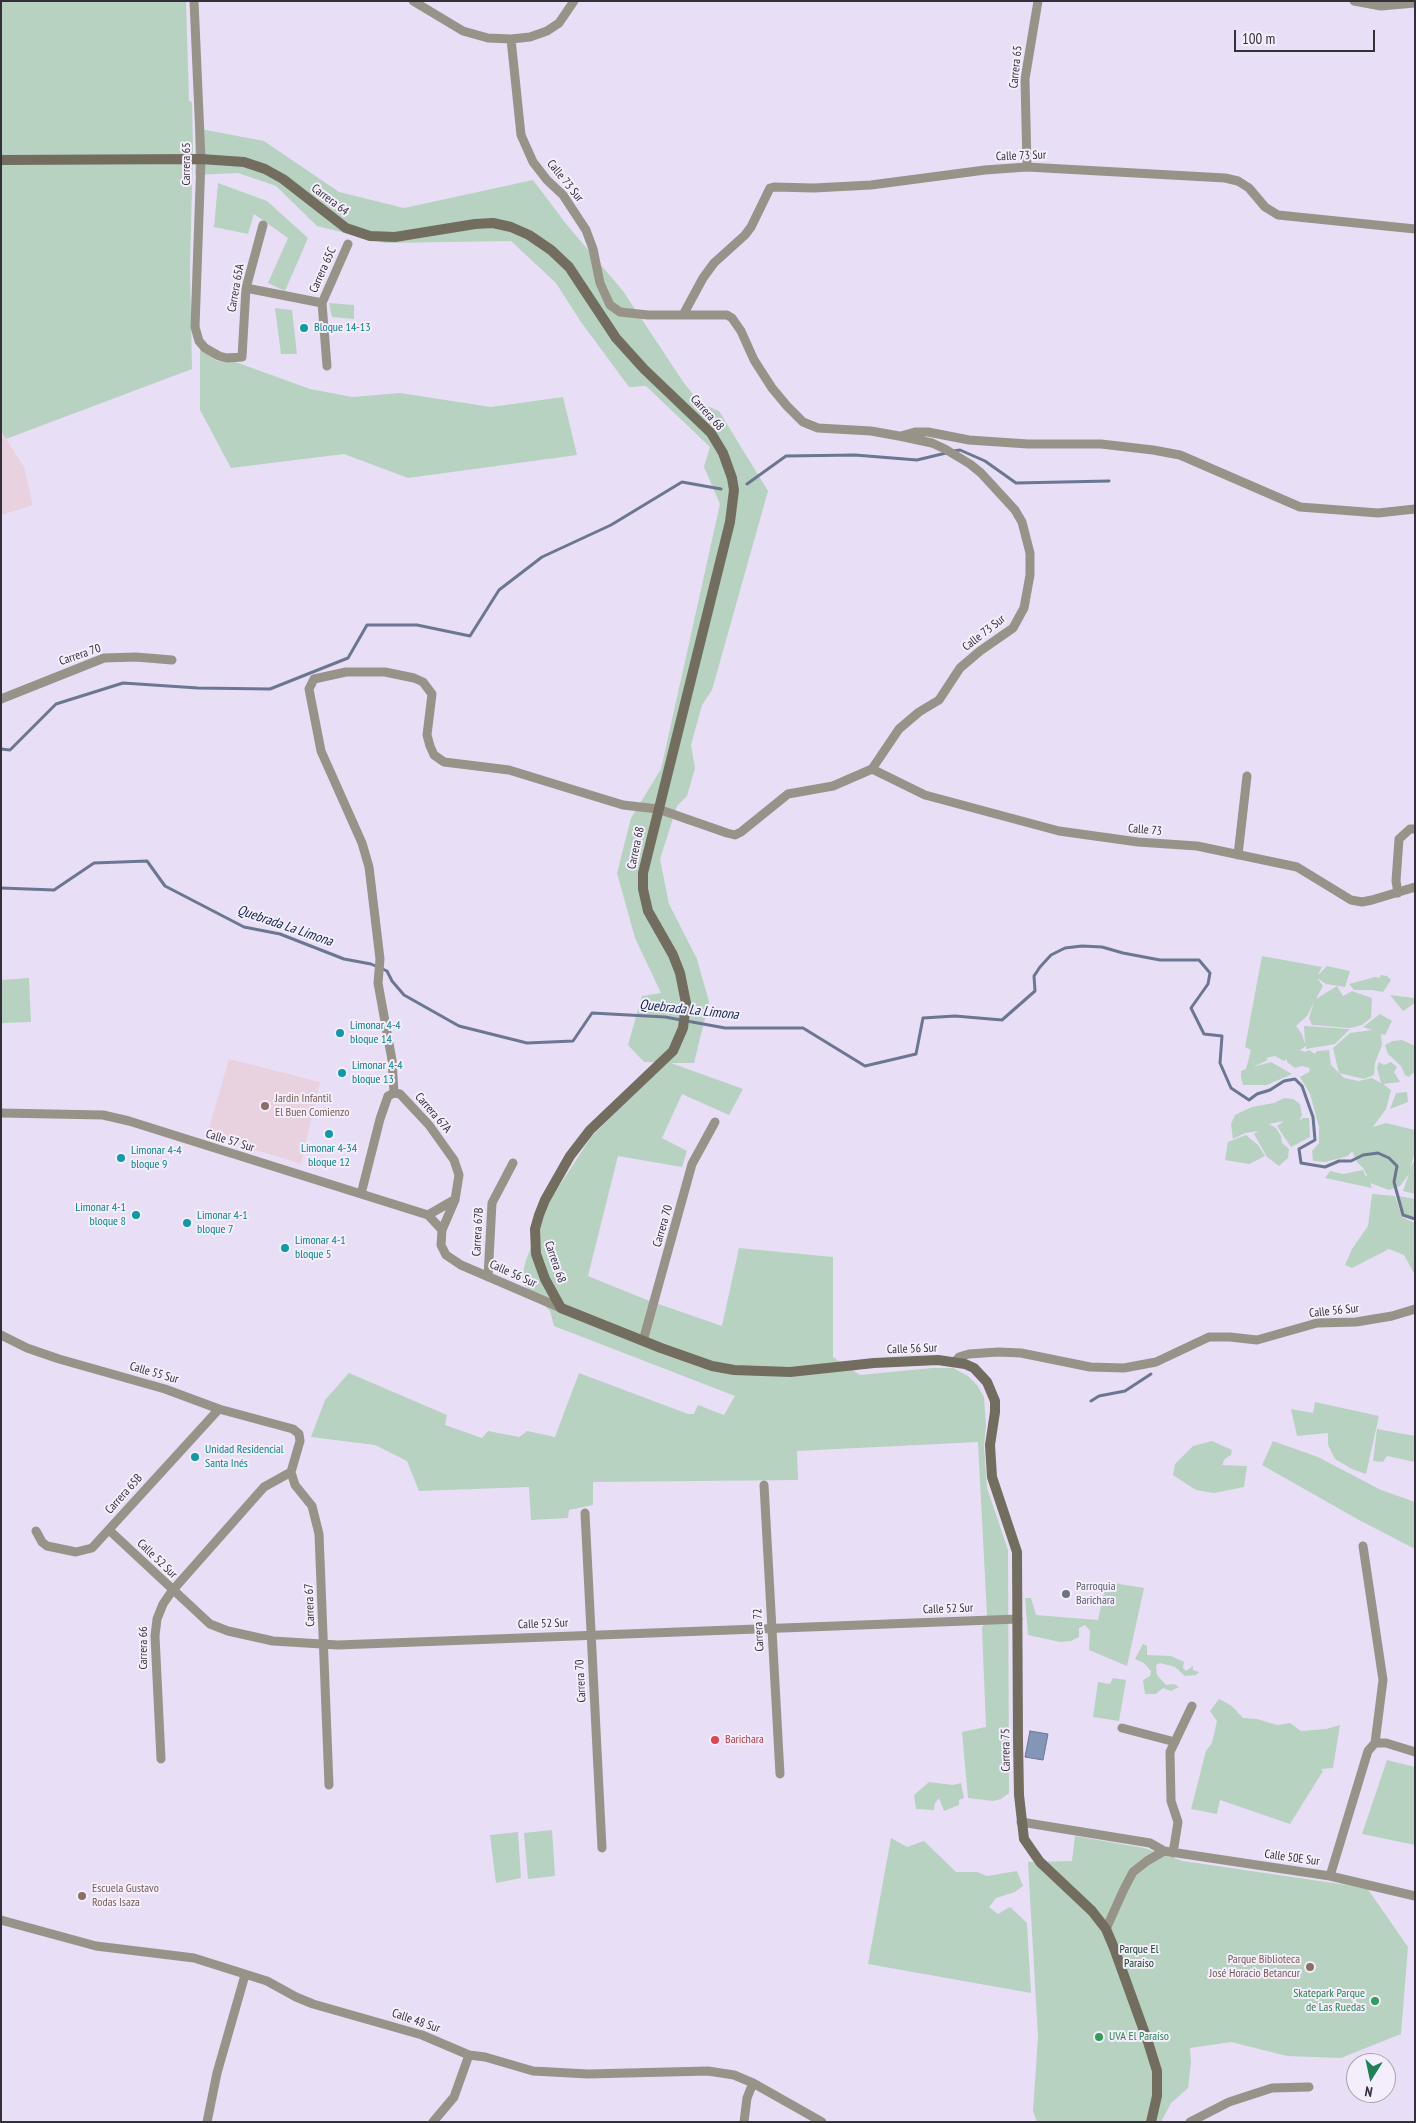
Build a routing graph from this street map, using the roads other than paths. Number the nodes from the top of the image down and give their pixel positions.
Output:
1 (194, 1) edge
2 (413, 1) edge
3 (574, 1) edge
4 (1038, 1) edge
5 (1354, 1) edge
6 (1415, 3) edge
7 (511, 40) junction
8 (201, 159) junction
9 (1, 160) edge
10 (1027, 167) junction
11 (263, 225) dead end
12 (1415, 229) edge
13 (348, 244) dead end
14 (246, 288) junction
15 (322, 303) junction
16 (683, 315) junction
17 (242, 357) joint
18 (328, 366) dead end
19 (644, 369) joint
20 (899, 436) junction
21 (1415, 509) edge
22 (172, 660) dead end
23 (1, 699) edge
24 (872, 769) junction
25 (1247, 776) dead end
26 (658, 809) junction
27 (1415, 829) edge
28 (1238, 855) junction
29 (1415, 887) edge
30 (1398, 893) junction
31 (394, 1093) junction
32 (1, 1113) edge
33 (715, 1122) dead end
34 (512, 1163) dead end
35 (361, 1194) junction
36 (455, 1200) junction
37 (428, 1215) junction
38 (442, 1230) junction
39 (488, 1277) junction
40 (561, 1308) junction
41 (1415, 1309) edge
42 (1, 1335) edge
43 (644, 1341) junction
44 (954, 1362) junction
45 (219, 1409) junction
46 (291, 1472) junction
47 (764, 1485) dead end
48 (585, 1514) dead end
49 (36, 1530) dead end
50 (109, 1530) junction
51 (1363, 1546) dead end
52 (172, 1591) junction
53 (1018, 1619) junction
54 (772, 1629) junction
55 (591, 1635) junction
56 (324, 1645) junction
57 (1192, 1706) dead end
58 (1122, 1728) dead end
59 (1175, 1742) junction
60 (1375, 1743) junction
61 (1415, 1752) edge
62 (161, 1759) dead end
63 (780, 1774) dead end
64 (328, 1785) dead end
65 (1021, 1822) junction
66 (602, 1848) dead end
67 (1169, 1852) junction
68 (1330, 1876) junction
69 (1415, 1896) edge
70 (1, 1920) edge
71 (1106, 1929) junction
72 (245, 1976) junction
73 (469, 2055) junction
74 (753, 2083) junction
75 (1309, 2087) dead end
76 (206, 2122) edge
77 (433, 2122) edge
78 (744, 2122) edge
79 (822, 2122) edge
80 (1151, 2122) edge
81 (1190, 2122) edge

1 - 8 street, Carrera 65
2 - 7 street
3 - 7 street
4 - 10 street, Carrera 65
5 - 6 street
7 - 16 street, Calle 73 Sur
8 - 9 street, Carrera 64
8 - 17 street, Carrera 65
8 - 19 street, Carrera 64
10 - 12 street, Calle 73 Sur
10 - 16 street, Calle 73 Sur
11 - 14 street, Carrera 65A
13 - 15 street, Carrera 65C
14 - 15 street
14 - 17 street, Carrera 65A
15 - 18 street, Carrera 65C
16 - 20 street, Calle 73 Sur
19 - 26 street, Carrera 68
20 - 21 street
20 - 24 street, Calle 73 Sur
22 - 23 street, Carrera 70
24 - 26 street
24 - 28 street, Calle 73
25 - 28 street
26 - 31 street
26 - 40 street, Carrera 68
27 - 30 street
28 - 30 street, Calle 73
29 - 30 street, Calle 73
31 - 35 street, Carrera 67A
31 - 36 street, Carrera 67A
32 - 35 street, Calle 57 Sur
33 - 43 street, Carrera 70
34 - 39 street, Carrera 67B
35 - 37 street, Calle 57 Sur
36 - 37 street
36 - 38 street, Carrera 67A
37 - 38 street, Calle 57 Sur
38 - 39 street, Calle 56 Sur
39 - 40 street, Calle 56 Sur
40 - 43 street, Calle 56 Sur
41 - 44 street, Calle 56 Sur
42 - 45 street, Calle 55 Sur
43 - 44 street, Calle 56 Sur
44 - 53 street, Carrera 75
45 - 46 street, Calle 55 Sur
45 - 50 street, Carrera 65B
46 - 52 street, Carrera 66
46 - 56 street, Carrera 67
47 - 54 street, Carrera 72
48 - 55 street, Carrera 70
49 - 50 street, Carrera 65B
50 - 52 street, Calle 52 Sur
51 - 60 street
52 - 56 street, Calle 52 Sur
52 - 62 street, Carrera 66
53 - 54 street, Calle 52 Sur
53 - 65 street, Carrera 75
54 - 55 street, Calle 52 Sur
54 - 63 street, Carrera 72
55 - 56 street, Calle 52 Sur
55 - 66 street, Carrera 70
56 - 64 street, Carrera 67
57 - 59 street
58 - 59 street
59 - 67 street
60 - 61 street
60 - 68 street
65 - 67 street, Calle 50E Sur
65 - 71 street, Carrera 75
67 - 68 street, Calle 50E Sur
67 - 71 street
68 - 69 street, Calle 50E Sur
70 - 72 street, Calle 48 Sur
71 - 80 street, Carrera 75
72 - 73 street, Calle 48 Sur
72 - 76 street
73 - 74 street, Calle 48 Sur
73 - 77 street
74 - 78 street
74 - 79 street, Calle 48 Sur
75 - 81 street

